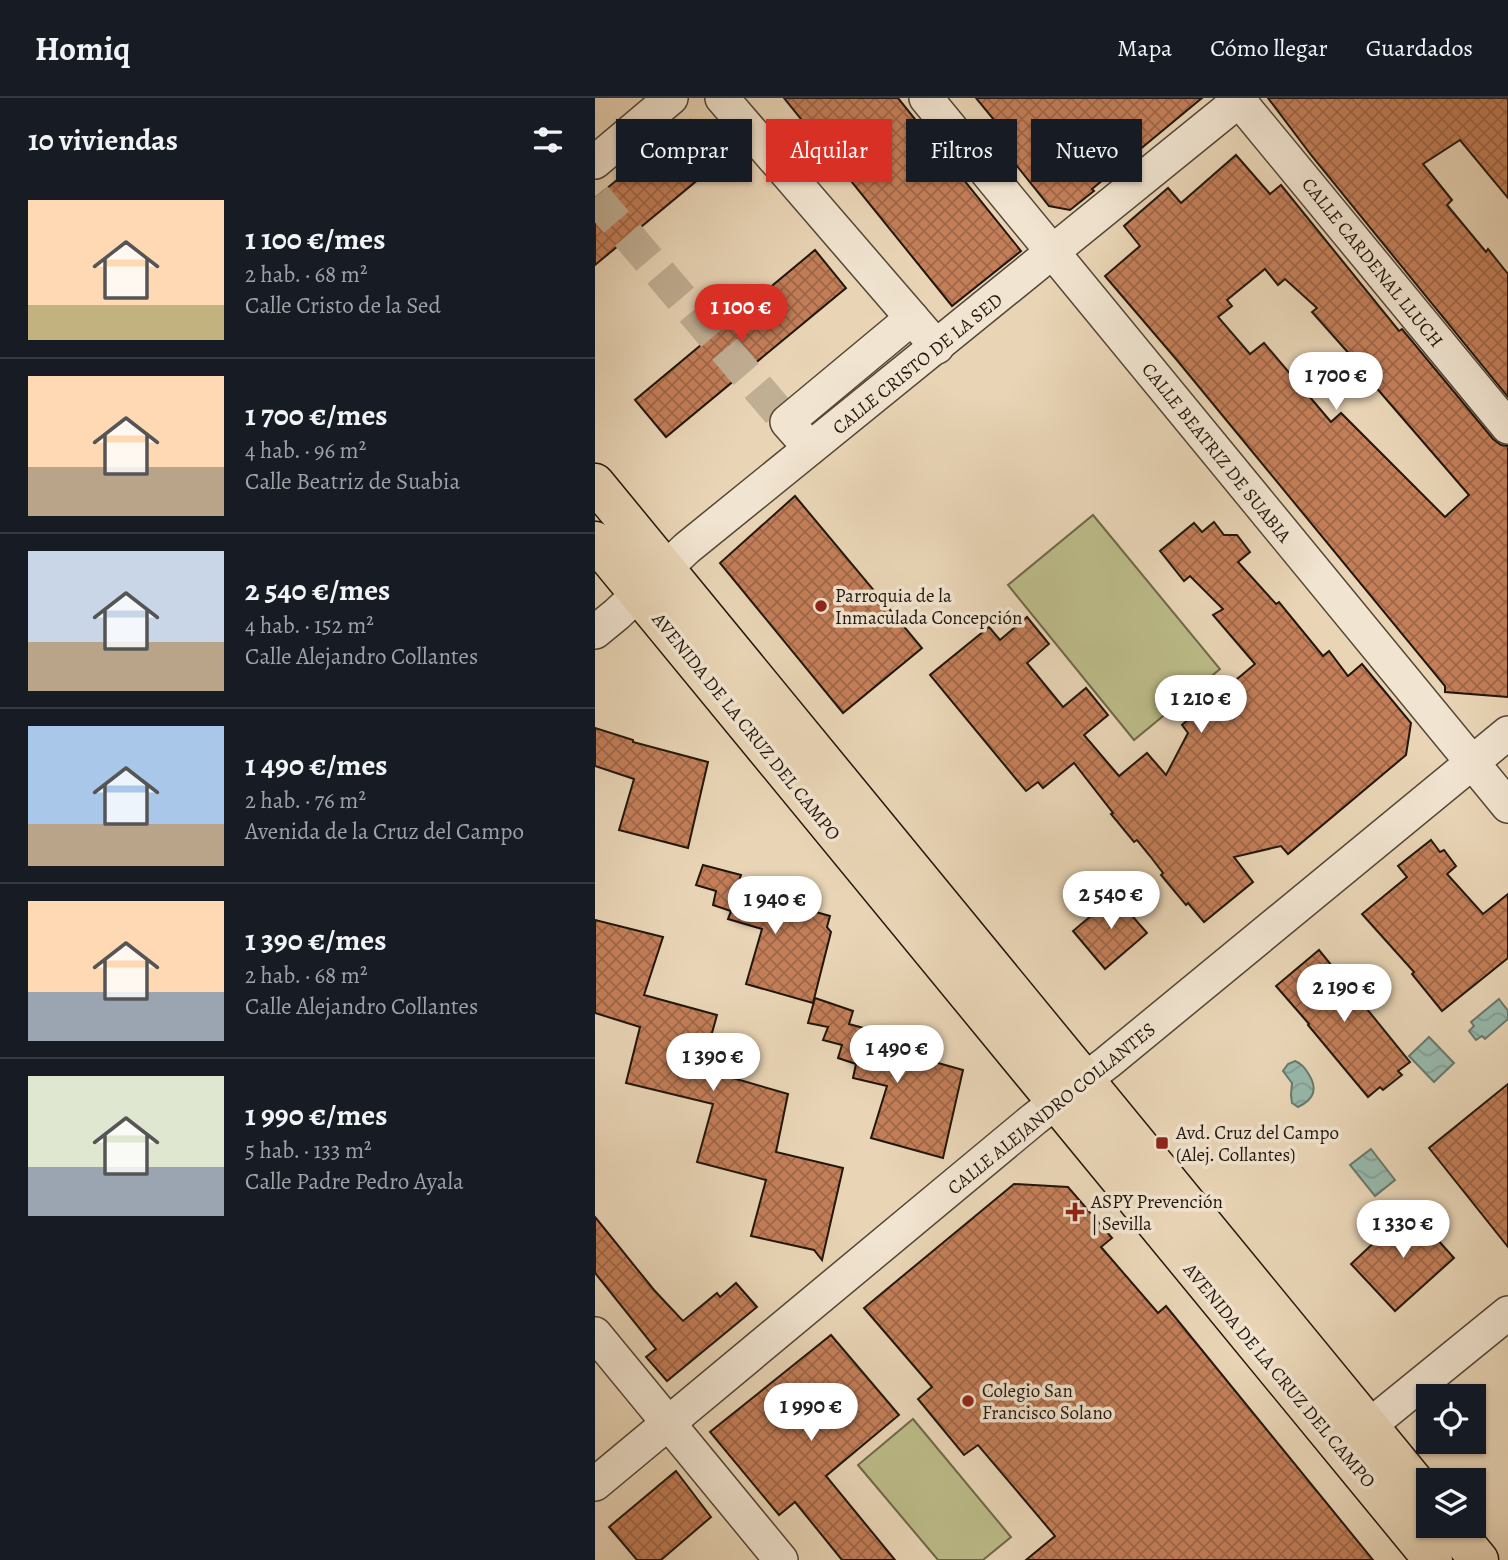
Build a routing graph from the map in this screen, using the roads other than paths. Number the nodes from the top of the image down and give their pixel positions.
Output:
1 (671, 98) edge
2 (722, 98) edge
3 (926, 98) edge
4 (1240, 99) edge
5 (595, 162) edge
6 (1053, 253) junction
7 (912, 318) junction
8 (937, 347) junction
9 (1508, 427) edge
10 (810, 448) junction
11 (595, 483) edge
12 (595, 541) edge
13 (666, 568) junction
14 (638, 594) junction
15 (595, 632) edge
16 (1508, 733) edge
17 (1472, 762) junction
18 (1508, 806) edge
19 (1070, 1091) junction
20 (1508, 1313) edge
21 (595, 1334) edge
22 (669, 1423) junction
23 (1369, 1426) junction
24 (1416, 1483) edge
25 (595, 1484) edge
26 (1461, 1538) edge
27 (781, 1560) edge
28 (1433, 1560) edge
29 (1479, 1560) edge

1 - 5 street
2 - 7 street
3 - 6 street, CALLE BEATRIZ DE SUABIA
4 - 6 street, CALLE CRISTO DE LA SED
4 - 9 street, CALLE CARDENAL LLUCH
6 - 8 street, CALLE CRISTO DE LA SED
6 - 17 street, CALLE BEATRIZ DE SUABIA
7 - 8 street
7 - 10 street
8 - 10 street, CALLE CRISTO DE LA SED
10 - 13 street, CALLE CRISTO DE LA SED
11 - 13 main road, AVENIDA DE LA CRUZ DEL CAMPO
12 - 14 main road, AVENIDA DE LA CRUZ DEL CAMPO
13 - 14 street, CALLE CRISTO DE LA SED
13 - 19 main road, AVENIDA DE LA CRUZ DEL CAMPO
14 - 15 street, CALLE CRISTO DE LA SED
14 - 19 main road, AVENIDA DE LA CRUZ DEL CAMPO
16 - 17 street, CALLE ALEJANDRO COLLANTES
17 - 18 street, CALLE BEATRIZ DE SUABIA
17 - 19 street, CALLE ALEJANDRO COLLANTES
19 - 22 street, CALLE ALEJANDRO COLLANTES
19 - 23 main road, AVENIDA DE LA CRUZ DEL CAMPO
19 - 28 main road, AVENIDA DE LA CRUZ DEL CAMPO
20 - 23 street
21 - 22 street
22 - 25 street, CALLE ALEJANDRO COLLANTES
22 - 27 street
23 - 24 main road, AVENIDA DE LA CRUZ DEL CAMPO
26 - 29 main road

